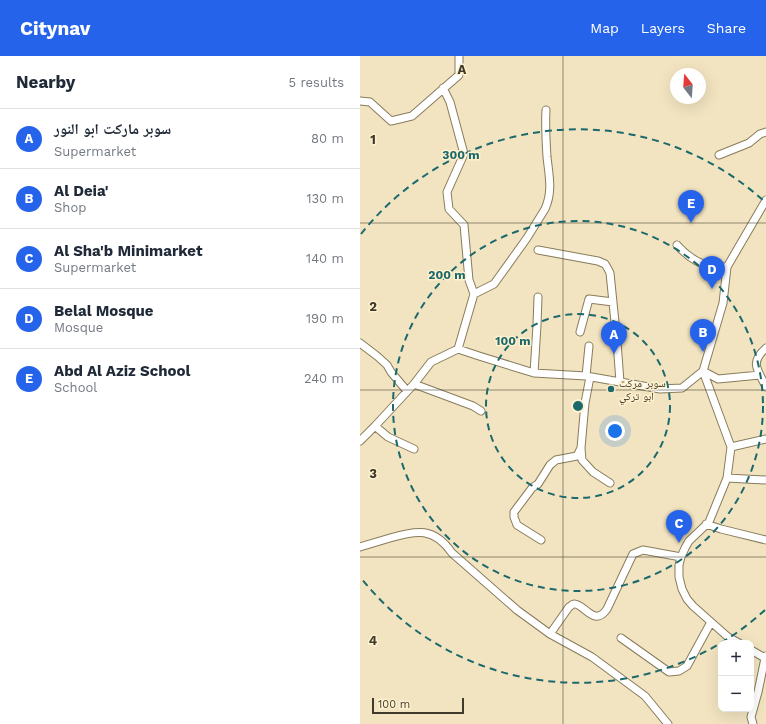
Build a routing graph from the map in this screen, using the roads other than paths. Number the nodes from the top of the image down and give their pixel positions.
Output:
1 (459, 56) edge
2 (443, 88) junction
3 (360, 101) edge
4 (546, 110) dead end
5 (766, 132) edge
6 (719, 155) dead end
7 (766, 200) edge
8 (677, 245) dead end
9 (538, 250) dead end
10 (727, 266) junction
11 (474, 294) junction
12 (538, 297) dead end
13 (614, 302) junction
14 (580, 332) dead end
15 (360, 343) edge
16 (589, 346) dead end
17 (766, 348) edge
18 (458, 349) junction
19 (703, 371) junction
20 (534, 373) junction
21 (760, 375) junction
22 (588, 376) junction
23 (620, 382) junction
24 (414, 384) junction
25 (766, 387) edge
26 (407, 391) junction
27 (481, 410) dead end
28 (375, 426) junction
29 (766, 439) edge
30 (360, 441) edge
31 (731, 447) junction
32 (581, 448) junction
33 (414, 449) dead end
34 (727, 478) junction
35 (766, 480) edge
36 (610, 483) dead end
37 (706, 524) junction
38 (541, 540) dead end
39 (766, 540) edge
40 (360, 547) edge
41 (681, 557) junction
42 (711, 622) junction
43 (550, 634) junction
44 (621, 638) dead end
45 (734, 640) edge
46 (754, 652) edge
47 (765, 657) edge
48 (668, 724) edge
49 (754, 724) edge

1 - 2 street
2 - 3 street
2 - 11 street
4 - 11 street
5 - 6 street
7 - 10 street
8 - 10 street
9 - 13 street
10 - 19 street
11 - 18 street
12 - 20 street
13 - 14 street
13 - 23 street
15 - 26 street
16 - 22 street
17 - 21 street
18 - 20 street
18 - 24 street
19 - 21 street
19 - 23 street
19 - 31 street
20 - 22 street
21 - 25 street
22 - 23 street
22 - 32 street
24 - 26 street
24 - 27 street
26 - 28 street
28 - 30 street
28 - 33 street
29 - 31 street
31 - 34 street
32 - 36 street
32 - 38 street
34 - 35 street
34 - 37 street
37 - 39 street
37 - 41 street
40 - 43 street
41 - 42 street
41 - 43 street
42 - 44 street
42 - 45 street
43 - 48 street
46 - 47 street
47 - 49 street

